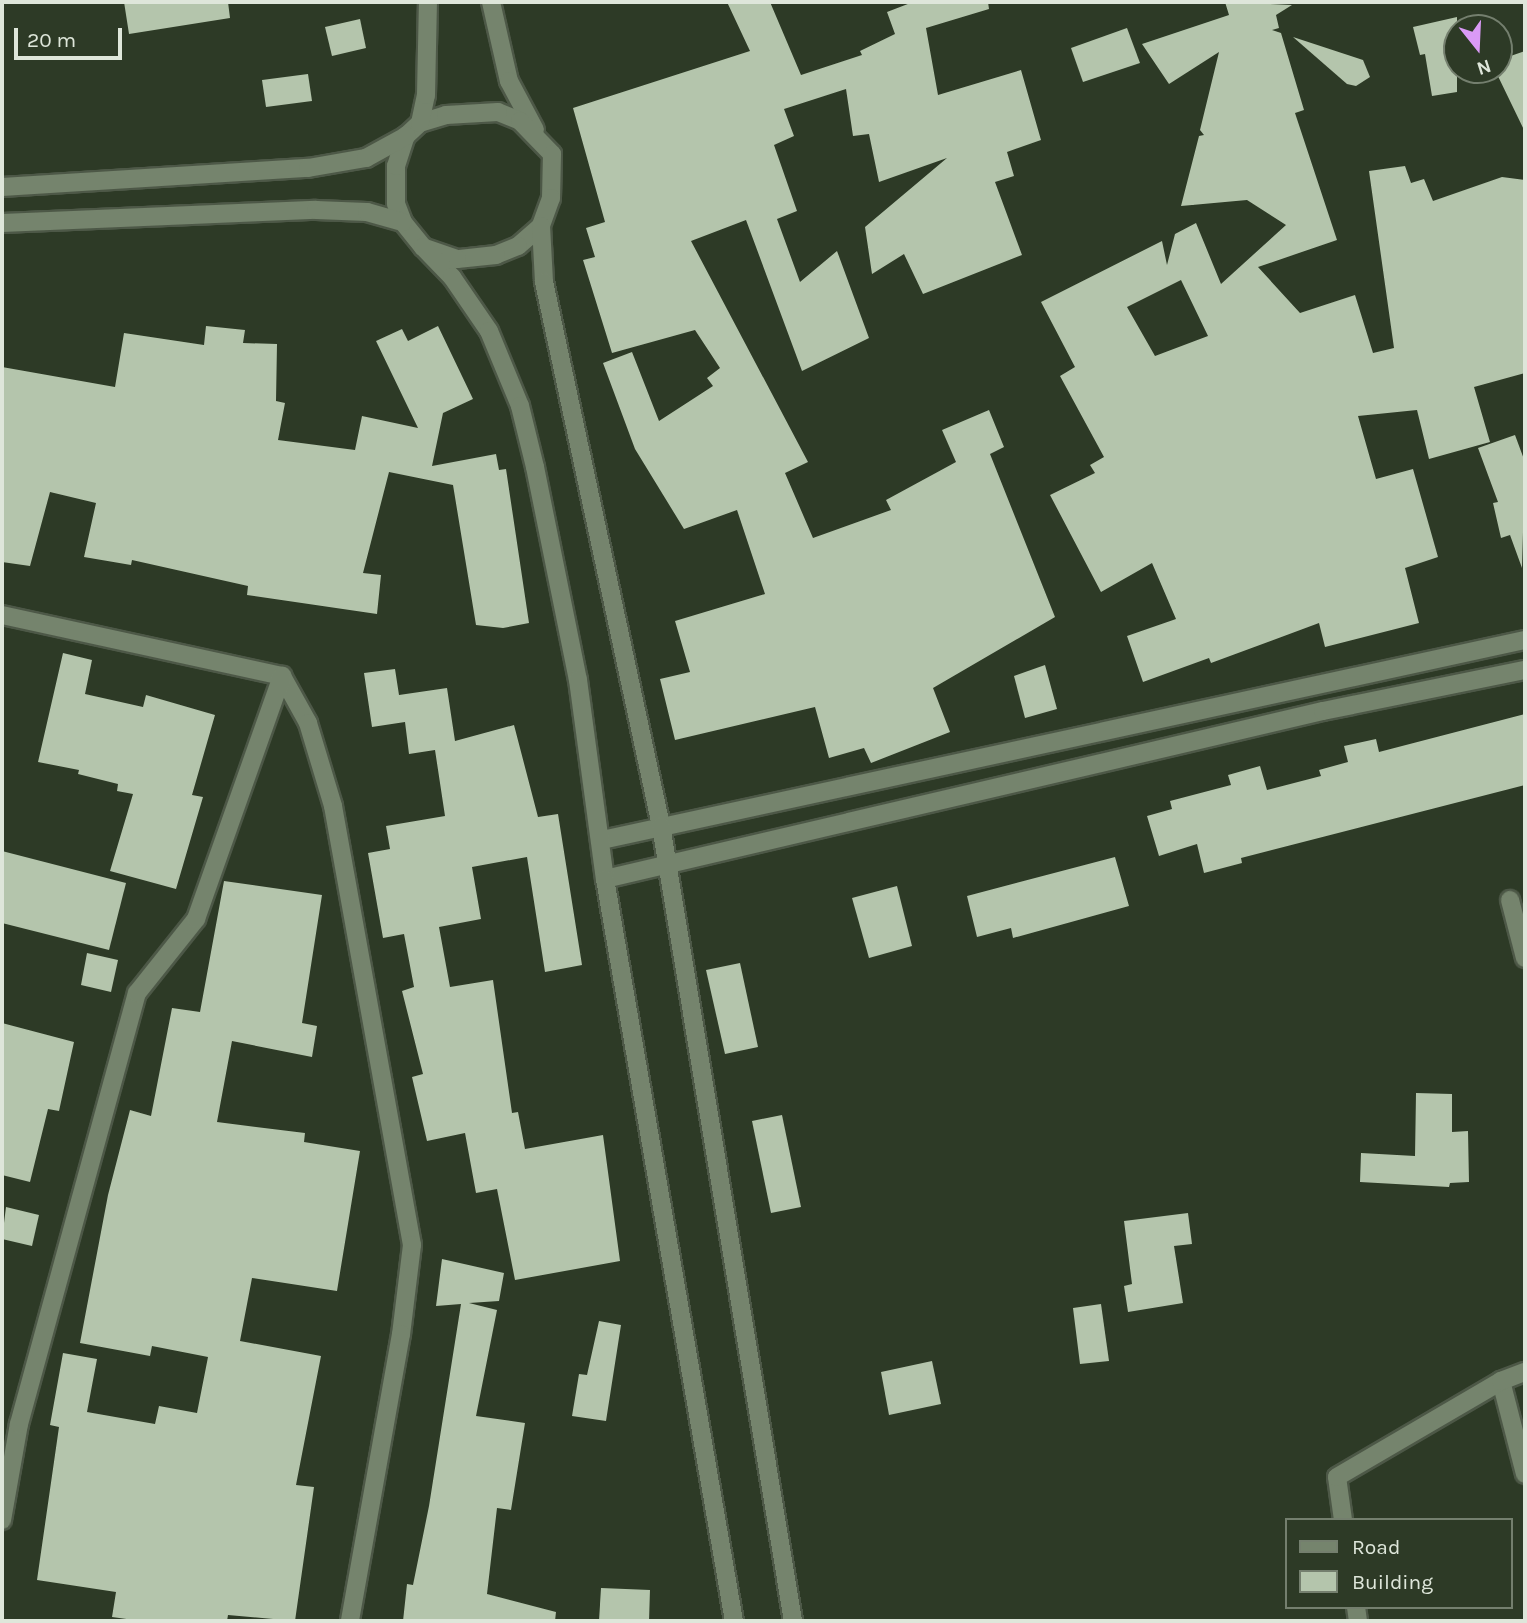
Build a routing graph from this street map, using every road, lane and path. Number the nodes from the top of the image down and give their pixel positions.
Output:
1 (428, 2) edge
2 (491, 2) edge
3 (420, 123) junction
4 (406, 136) junction
5 (540, 139) junction
6 (2, 187) edge
7 (2, 222) edge
8 (403, 222) junction
9 (541, 226) junction
10 (423, 247) junction
11 (2, 615) edge
12 (1525, 640) edge
13 (1525, 670) edge
14 (282, 676) junction
15 (661, 826) junction
16 (602, 840) junction
17 (666, 865) junction
18 (605, 879) junction
19 (1510, 900) dead end
20 (1525, 958) edge
21 (1525, 1372) edge
22 (1501, 1381) junction
23 (1525, 1474) edge
24 (1343, 1518) edge
25 (2, 1520) edge
26 (350, 1621) edge
27 (734, 1621) edge
28 (793, 1621) edge

1 - 3 street
2 - 5 street
3 - 4 street
3 - 5 street
4 - 6 street
4 - 8 street
5 - 9 street
7 - 8 street
8 - 10 street
9 - 10 street
9 - 15 street
10 - 16 street
11 - 14 street
12 - 15 street
13 - 17 street
14 - 25 street
14 - 26 street
15 - 16 street
15 - 17 street
16 - 18 street
17 - 18 street
17 - 28 street
18 - 27 street
19 - 20 street
21 - 22 street
22 - 23 street
22 - 24 street

